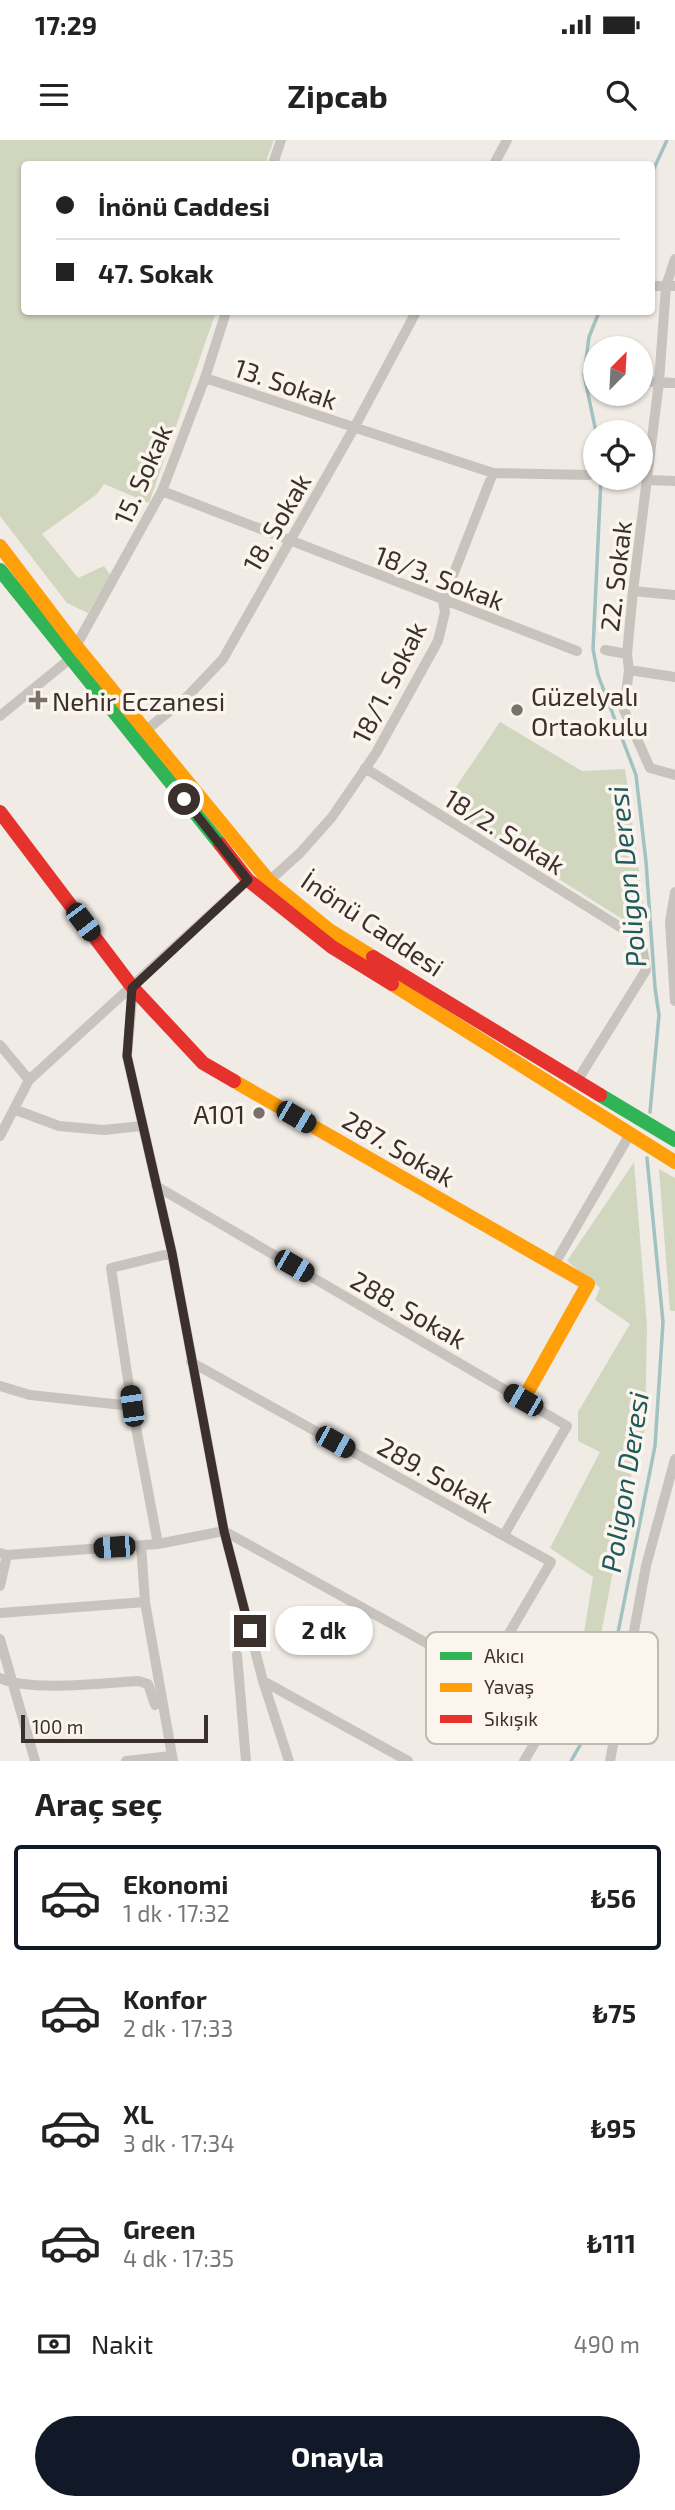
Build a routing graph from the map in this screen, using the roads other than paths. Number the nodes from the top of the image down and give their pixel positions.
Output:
1 (281, 140) edge
2 (507, 140) edge
3 (274, 161) edge
4 (496, 161) edge
5 (675, 259) edge
6 (670, 286) edge
7 (225, 315) edge
8 (414, 315) edge
9 (205, 378) junction
10 (653, 382) edge
11 (659, 382) junction
12 (675, 383) edge
13 (354, 428) junction
14 (653, 435) edge
15 (493, 473) junction
16 (583, 475) edge
17 (653, 480) edge
18 (675, 481) edge
19 (647, 490) edge
20 (162, 491) junction
21 (288, 541) junction
22 (0, 545) edge
23 (0, 570) edge
24 (634, 591) junction
25 (675, 595) edge
26 (443, 601) junction
27 (605, 650) dead end
28 (577, 651) dead end
29 (74, 652) junction
30 (627, 654) junction
31 (629, 670) junction
32 (675, 677) edge
33 (0, 716) edge
34 (145, 731) junction
35 (365, 768) junction
36 (675, 775) edge
37 (0, 813) edge
38 (248, 880) junction
39 (269, 881) junction
40 (675, 892) edge
41 (132, 988) junction
42 (675, 1001) edge
43 (0, 1045) edge
44 (30, 1080) junction
45 (577, 1081) junction
46 (16, 1110) junction
47 (141, 1126) junction
48 (630, 1134) junction
49 (0, 1136) edge
50 (675, 1140) edge
51 (675, 1162) edge
52 (156, 1186) junction
53 (172, 1253) junction
54 (554, 1265) junction
55 (191, 1362) junction
56 (0, 1386) edge
57 (523, 1400) junction
58 (132, 1406) junction
59 (675, 1459) edge
60 (224, 1531) junction
61 (503, 1535) junction
62 (158, 1544) junction
63 (141, 1545) junction
64 (4, 1554) edge
65 (0, 1586) edge
66 (145, 1602) junction
67 (0, 1613) edge
68 (510, 1632) edge
69 (632, 1632) edge
70 (0, 1639) edge
71 (426, 1644) edge
72 (237, 1655) dead end
73 (0, 1678) edge
74 (263, 1681) junction
75 (12, 1685) junction
76 (155, 1705) dead end
77 (534, 1744) edge
78 (172, 1758) edge
79 (35, 1761) edge
80 (126, 1761) edge
81 (246, 1761) edge
82 (289, 1761) edge
83 (408, 1761) edge
84 (524, 1761) edge

1 - 3 street
2 - 4 street
5 - 6 street, 22. Sokak
6 - 11 street, 22. Sokak
7 - 9 street, 15. Sokak
8 - 13 street, 18. Sokak
9 - 13 street, 13. Sokak
9 - 20 street, 15. Sokak
10 - 11 street
11 - 12 street
11 - 14 street, 22. Sokak
13 - 15 street
13 - 21 street, 18. Sokak
15 - 16 street
15 - 26 street, 18/1. Sokak
17 - 18 street
19 - 24 street, 22. Sokak
20 - 21 street, 18/3. Sokak
20 - 29 street, 15. Sokak
21 - 26 street, 18/3. Sokak
21 - 34 street, 18. Sokak
22 - 29 main road, İnönü Caddesi
23 - 29 main road, İnönü Caddesi
24 - 25 street
24 - 30 street, 22. Sokak
26 - 28 street, 18/3. Sokak
26 - 35 street, 18/1. Sokak
27 - 30 street
29 - 33 street
29 - 34 main road, İnönü Caddesi
29 - 38 main road, İnönü Caddesi
30 - 31 street, 22. Sokak
31 - 32 street
31 - 36 street, 22. Sokak
34 - 39 main road, İnönü Caddesi
35 - 39 street, 18/1. Sokak
35 - 45 street, 18/2. Sokak
37 - 41 main road, 287. Sokak
38 - 41 street
38 - 48 main road, İnönü Caddesi
39 - 45 main road, İnönü Caddesi
40 - 42 street
41 - 44 street
41 - 47 street
41 - 54 main road, 287. Sokak
43 - 44 street
44 - 46 street
45 - 50 main road, İnönü Caddesi
46 - 47 street
46 - 49 street
47 - 52 street
48 - 51 main road, İnönü Caddesi
48 - 54 street
52 - 53 street
52 - 57 street, 288. Sokak
53 - 55 street
53 - 58 street
54 - 57 main road, 287. Sokak
55 - 60 street
55 - 61 street, 289. Sokak
56 - 58 street
57 - 61 street, 288. Sokak
58 - 62 street
59 - 69 street
60 - 62 street
60 - 71 street
60 - 74 street
61 - 68 street, 289. Sokak
62 - 63 street
63 - 64 street
63 - 66 street
64 - 65 street
66 - 67 street
66 - 78 street
70 - 75 street
72 - 81 street
73 - 75 street
74 - 82 street
74 - 83 street
75 - 76 street
75 - 79 street
77 - 84 street
78 - 80 street

